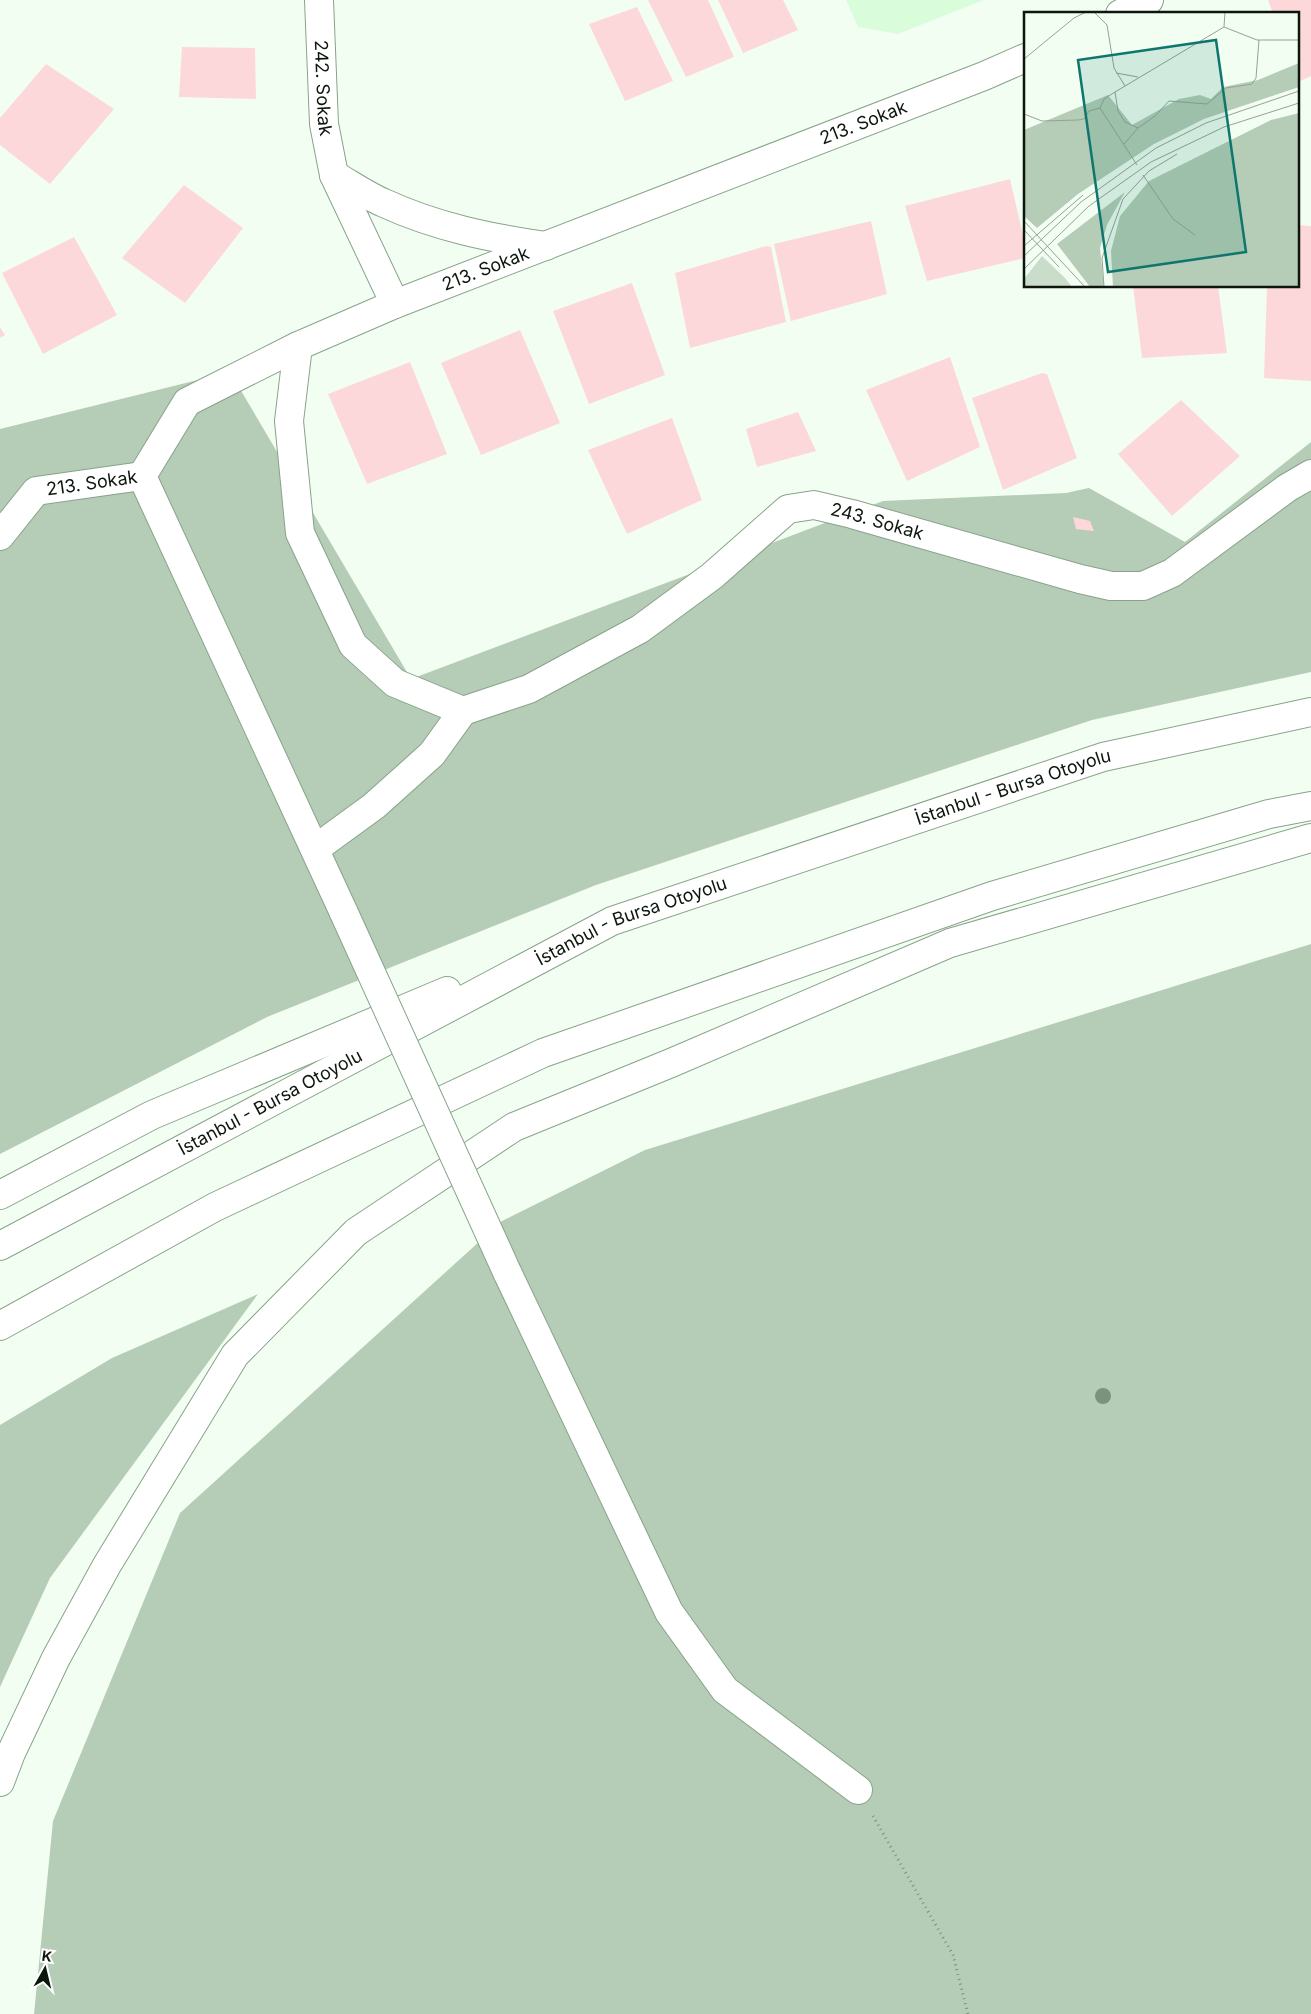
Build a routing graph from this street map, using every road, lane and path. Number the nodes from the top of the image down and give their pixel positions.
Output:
1 (319, 0) edge
2 (1149, 0) edge
3 (1124, 12) edge
4 (1024, 58) edge
5 (334, 175) junction
6 (549, 246) junction
7 (395, 304) junction
8 (298, 346) junction
9 (1311, 474) edge
10 (142, 476) junction
11 (0, 536) edge
12 (463, 711) junction
13 (1311, 712) edge
14 (1311, 806) edge
15 (1311, 838) edge
16 (315, 849) junction
17 (612, 921) junction
18 (0, 1195) edge
19 (0, 1246) edge
20 (0, 1326) edge
21 (0, 1782) edge
22 (858, 1790) joint
23 (968, 2014) edge

1 - 5 main road, 242. Sokak
2 - 3 main road
4 - 6 main road, 213. Sokak
5 - 6 main road
5 - 7 main road, 242. Sokak
6 - 7 main road, 213. Sokak
7 - 8 main road, 213. Sokak
8 - 10 main road, 213. Sokak
8 - 12 main road
9 - 12 main road, 243. Sokak
10 - 11 main road, 213. Sokak
10 - 16 main road
12 - 16 main road
13 - 17 main road, İstanbul - Bursa Otoyolu
14 - 20 main road
15 - 21 main road
16 - 22 main road, bridge
17 - 18 main road
17 - 19 main road, İstanbul - Bursa Otoyolu
22 - 23 path

